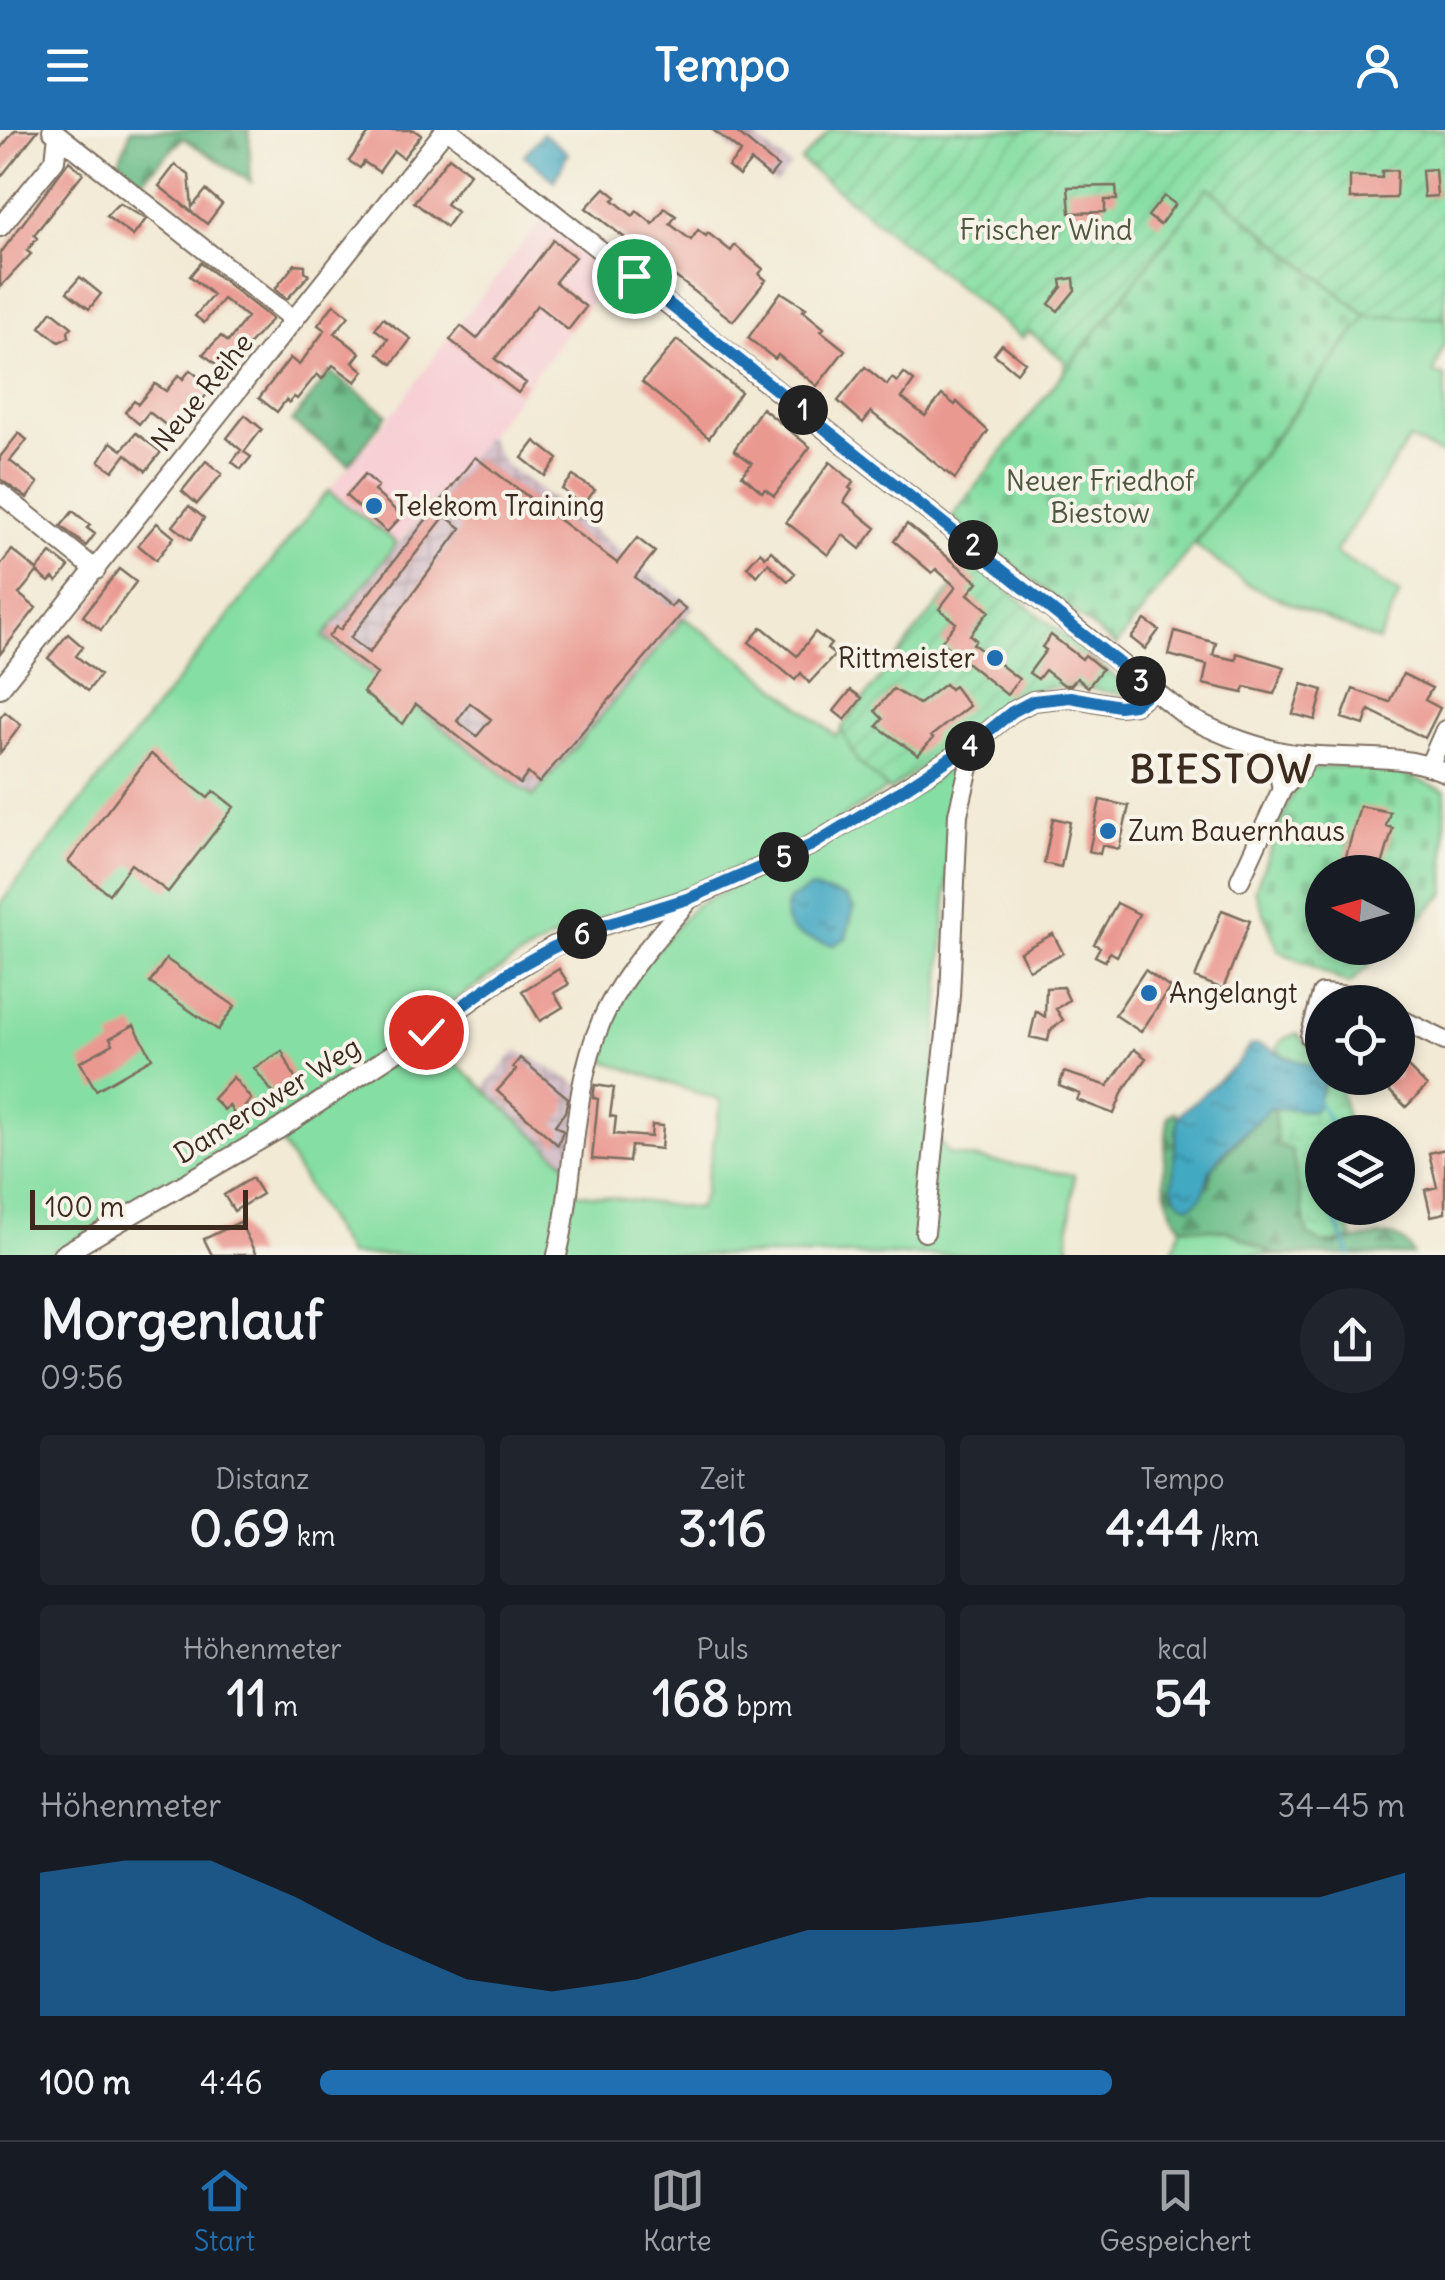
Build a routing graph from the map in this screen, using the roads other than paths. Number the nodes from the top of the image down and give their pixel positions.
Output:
1 (447, 130) edge
2 (55, 132) edge
3 (0, 228) edge
4 (294, 320) junction
5 (0, 493) edge
6 (96, 570) junction
7 (0, 688) edge
8 (1152, 690) junction
9 (1445, 730) edge
10 (975, 742) junction
11 (1274, 750) junction
12 (1307, 755) junction
13 (1437, 769) edge
14 (1282, 789) junction
15 (1240, 880) dead end
16 (690, 898) junction
17 (1415, 1026) edge
18 (1445, 1041) edge
19 (925, 1232) dead end
20 (62, 1255) edge
21 (556, 1255) edge

1 - 4 street, Neue Reihe
1 - 8 street
2 - 3 street
2 - 4 street
4 - 6 street, Neue Reihe
5 - 6 street
6 - 7 street, Neue Reihe
8 - 10 street, Damerower Weg
8 - 11 street
9 - 13 street
10 - 16 street, Damerower Weg
10 - 19 street
11 - 12 street
11 - 14 street
12 - 13 street
12 - 14 street
14 - 15 street
16 - 20 street, Damerower Weg
16 - 21 street
17 - 18 street

